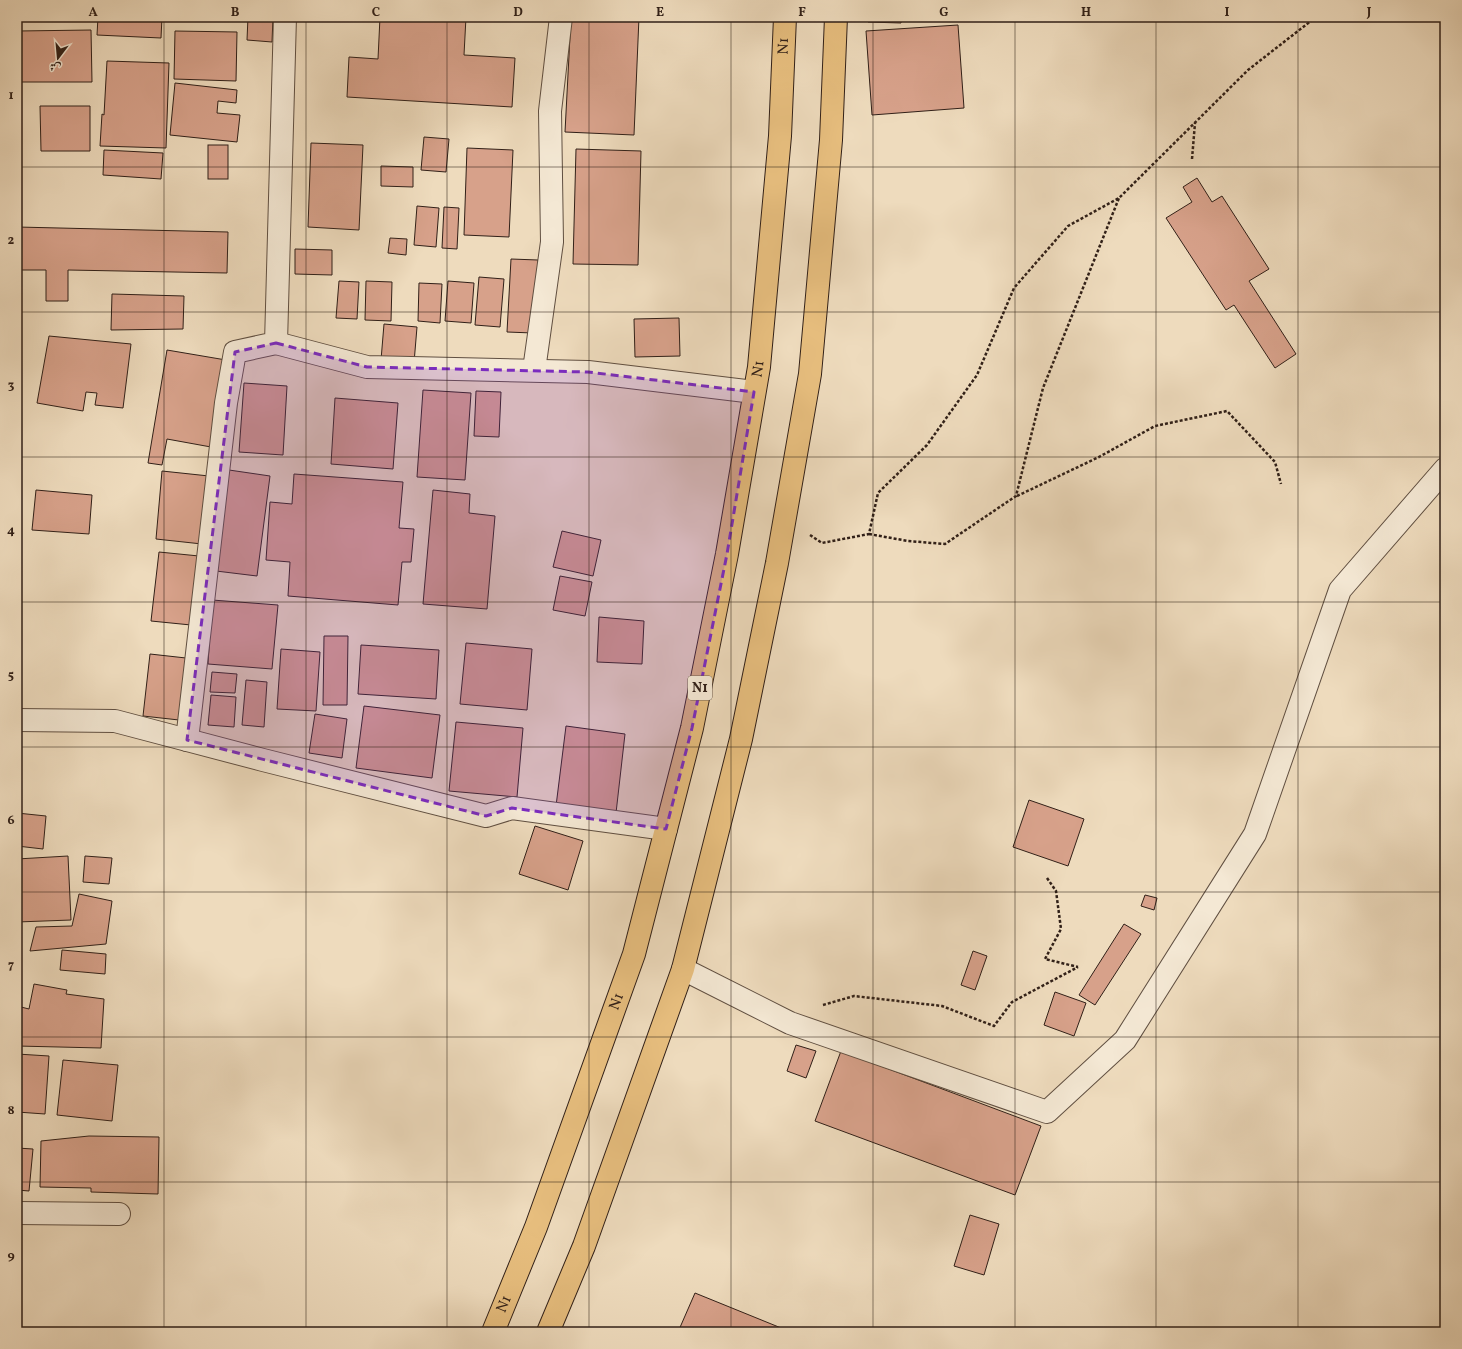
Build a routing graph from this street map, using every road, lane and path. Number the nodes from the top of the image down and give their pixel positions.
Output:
1 (285, 17) edge
2 (561, 17) edge
3 (785, 17) edge
4 (836, 17) edge
5 (1316, 17) edge
6 (1195, 123) junction
7 (1192, 159) dead end
8 (1119, 198) junction
9 (276, 343) junction
10 (534, 370) junction
11 (754, 392) junction
12 (1445, 469) edge
13 (1281, 484) dead end
14 (1016, 496) junction
15 (785, 520) junction
16 (869, 534) junction
17 (17, 720) edge
18 (187, 740) junction
19 (666, 829) junction
20 (1047, 878) dead end
21 (683, 969) junction
22 (790, 1023) junction
23 (17, 1213) edge
24 (119, 1214) dead end
25 (493, 1332) edge
26 (548, 1332) edge

1 - 9 street
2 - 10 street
3 - 11 highway, N1 / N1
4 - 15 highway
5 - 6 path
6 - 7 path
6 - 8 path
8 - 14 path
8 - 16 path
9 - 10 street
9 - 18 street
10 - 11 street
11 - 19 highway, N1 / N1
12 - 22 street
13 - 14 path
14 - 16 path
15 - 16 path
15 - 21 highway
17 - 18 street
18 - 19 street
19 - 25 highway, N1 / N1
20 - 22 path
21 - 22 street
21 - 26 highway
23 - 24 street

